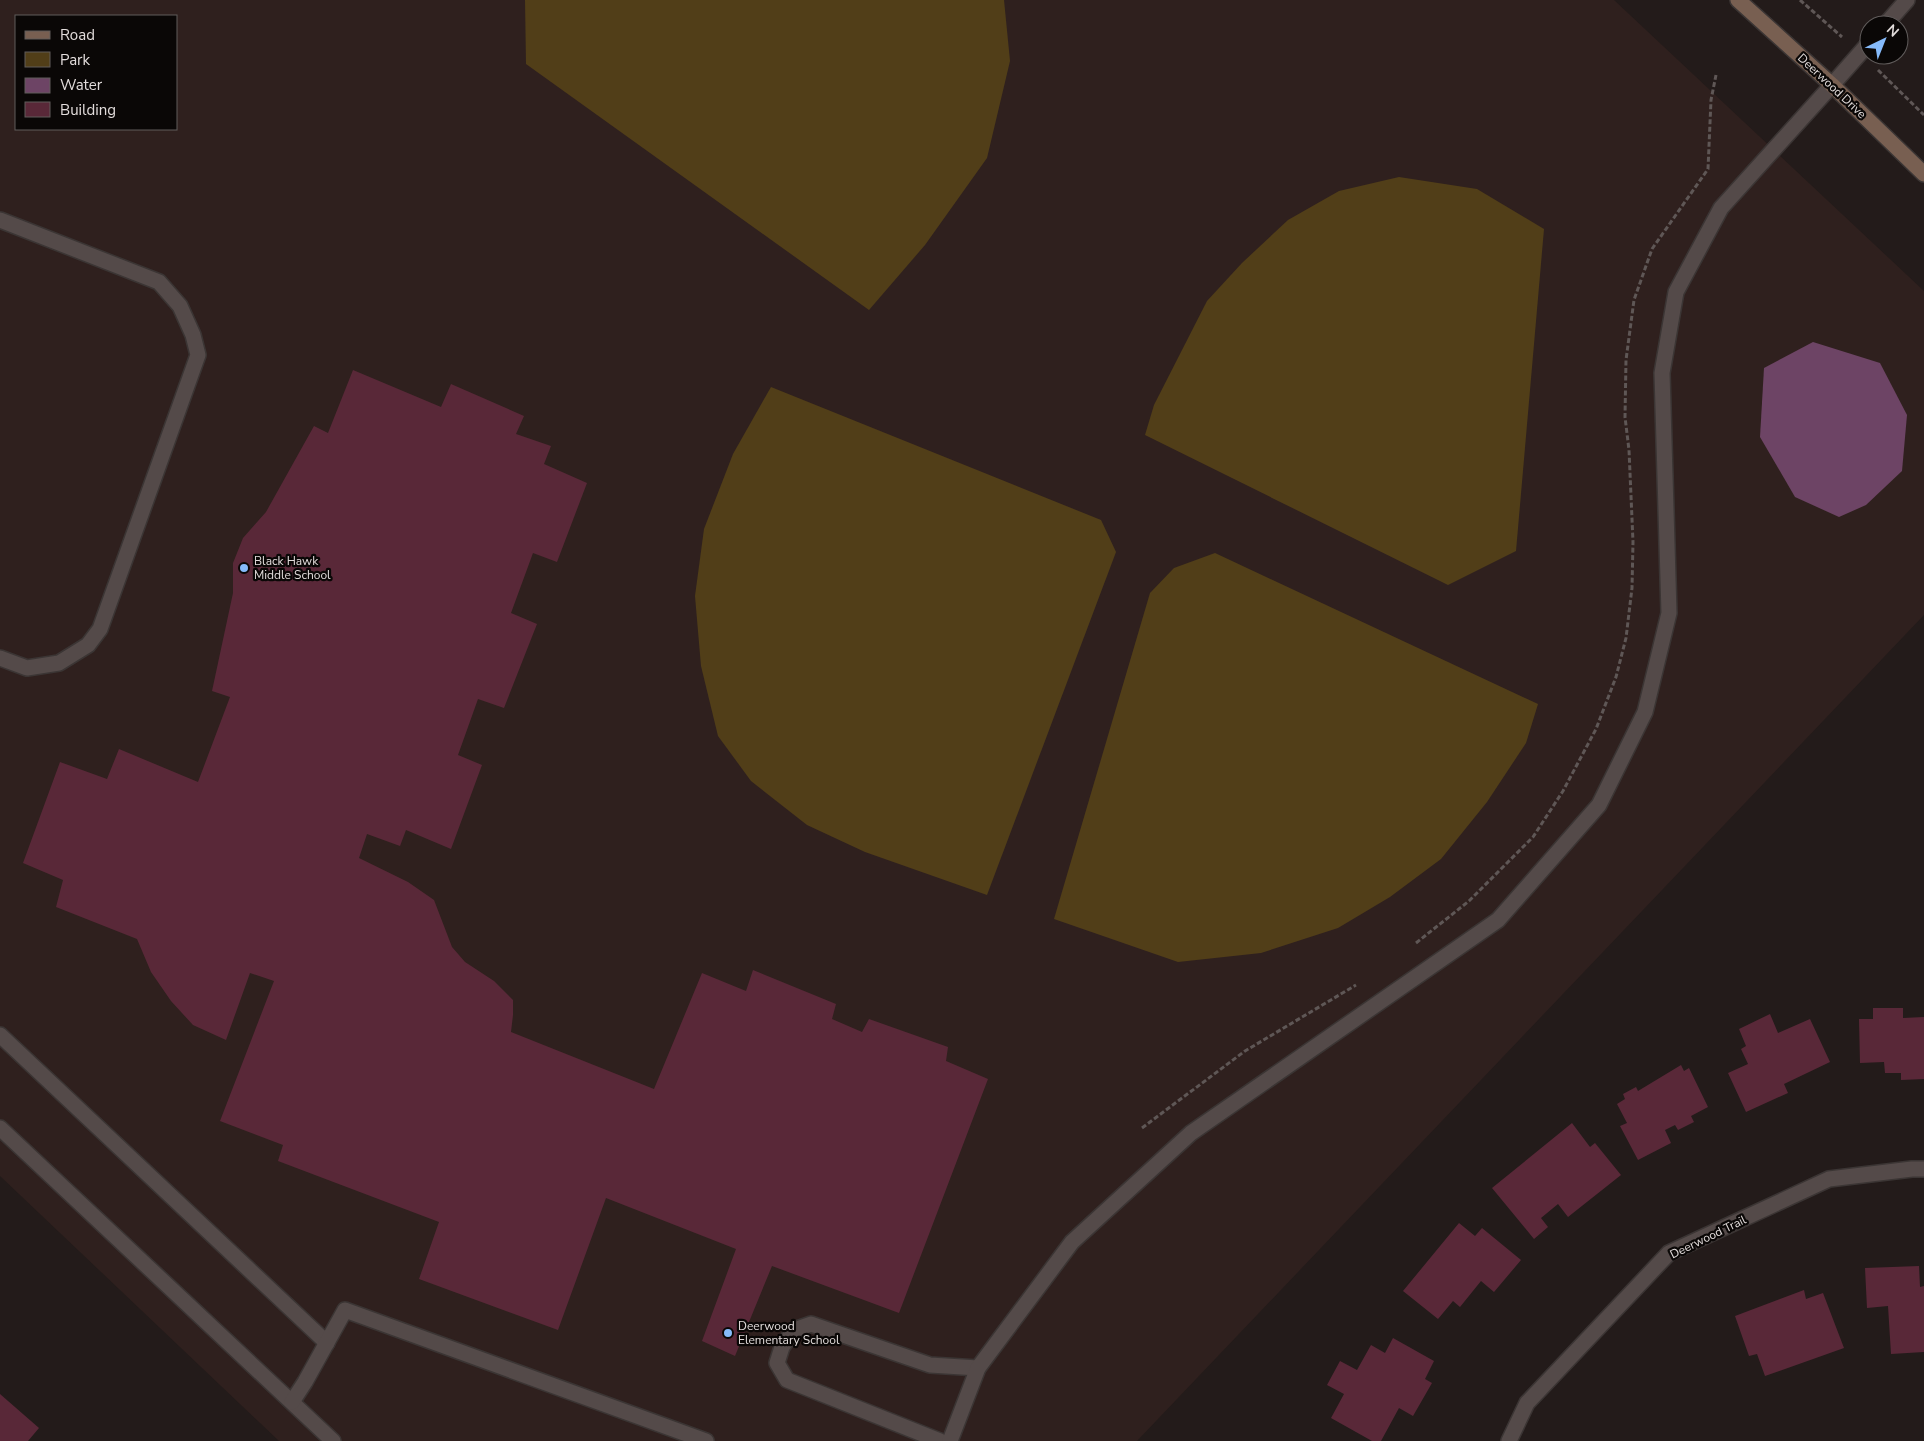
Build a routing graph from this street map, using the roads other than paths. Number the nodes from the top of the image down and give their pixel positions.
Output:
1 (1738, 0) edge
2 (1907, 0) edge
3 (1894, 15) edge
4 (1859, 54) edge
5 (1832, 85) junction
6 (1924, 174) edge
7 (0, 220) edge
8 (0, 658) edge
9 (0, 1035) edge
10 (0, 1128) edge
11 (1924, 1169) edge
12 (327, 1343) junction
13 (978, 1368) junction
14 (292, 1402) junction
15 (333, 1441) edge
16 (706, 1441) edge
17 (940, 1441) edge
18 (950, 1441) edge
19 (1509, 1441) edge

1 - 5 street, Deerwood Drive
2 - 3 street
4 - 5 street
5 - 6 street, Deerwood Drive
5 - 13 street
7 - 8 street
9 - 12 street
10 - 14 street
11 - 19 street, Deerwood Trail
12 - 14 street
12 - 16 street
13 - 17 street
13 - 18 street
14 - 15 street

